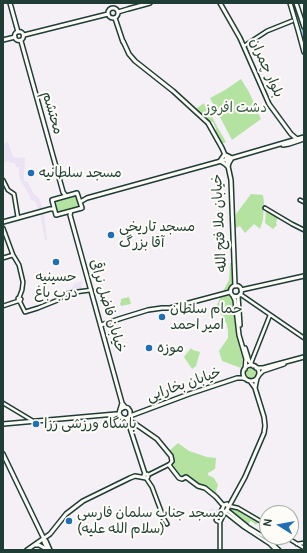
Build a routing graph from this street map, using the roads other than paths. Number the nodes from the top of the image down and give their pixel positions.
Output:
1 (10, 3) edge
2 (109, 3) edge
3 (150, 3) edge
4 (219, 3) edge
5 (290, 3) edge
6 (296, 3) edge
7 (111, 9) junction
8 (118, 12) junction
9 (108, 14) junction
10 (295, 17) junction
11 (114, 18) junction
12 (292, 21) junction
13 (296, 23) junction
14 (304, 27) edge
15 (18, 32) junction
16 (24, 35) junction
17 (15, 38) junction
18 (3, 40) edge
19 (21, 41) junction
20 (244, 46) junction
21 (304, 52) edge
22 (278, 118) junction
23 (282, 123) junction
24 (304, 138) edge
25 (297, 139) junction
26 (291, 141) junction
27 (286, 144) junction
28 (224, 155) junction
29 (232, 158) junction
30 (226, 160) junction
31 (220, 161) junction
32 (228, 167) junction
33 (3, 180) edge
34 (64, 196) junction
35 (80, 200) junction
36 (52, 208) junction
37 (265, 208) dead end
38 (71, 213) junction
39 (19, 217) junction
40 (3, 222) edge
41 (3, 228) edge
42 (304, 230) edge
43 (13, 255) junction
44 (3, 258) edge
45 (304, 276) edge
46 (235, 286) junction
47 (91, 290) junction
48 (241, 290) junction
49 (230, 292) junction
50 (239, 295) junction
51 (233, 296) junction
52 (19, 300) junction
53 (3, 306) edge
54 (270, 315) junction
55 (101, 325) junction
56 (304, 338) edge
57 (304, 358) edge
58 (251, 364) junction
59 (244, 370) junction
60 (258, 377) junction
61 (237, 378) junction
62 (246, 379) junction
63 (250, 381) junction
64 (255, 388) junction
65 (3, 403) edge
66 (122, 403) junction
67 (125, 407) junction
68 (119, 412) junction
69 (137, 413) junction
70 (128, 416) junction
71 (34, 422) junction
72 (130, 422) junction
73 (134, 423) junction
74 (3, 424) edge
75 (130, 428) junction
76 (3, 454) edge
77 (172, 460) joint
78 (169, 465) junction
79 (147, 475) junction
80 (232, 501) junction
81 (235, 506) junction
82 (226, 508) junction
83 (259, 520) edge
84 (166, 524) dead end
85 (41, 533) junction
86 (48, 536) junction
87 (44, 539) junction
88 (39, 542) junction
89 (35, 545) junction
90 (48, 545) junction
91 (27, 550) edge
92 (49, 550) edge
93 (220, 550) edge
94 (276, 550) edge
95 (279, 550) edge

1 - 15 main road
2 - 7 main road
3 - 8 main road
4 - 20 main road, بلوار چمران
4 - 22 main road, بلوار چمران
5 - 10 main road
6 - 14 main road
7 - 8 main road
7 - 9 main road
8 - 11 main road
9 - 11 main road
9 - 16 main road
10 - 12 street
10 - 13 main road
11 - 28 main road, خیابان ملا فتح الله
12 - 13 street
12 - 20 street
13 - 21 main road
15 - 16 main road
15 - 17 main road
16 - 19 main road
17 - 18 main road
17 - 19 main road
19 - 34 main road, محتشم
20 - 22 main road, بلوار چمران
22 - 23 main road, بلوار چمران
23 - 25 main road, بلوار چمران
23 - 26 main road, بلوار چمران
24 - 25 main road
24 - 27 main road
25 - 26 main road
26 - 27 main road
27 - 29 main road
28 - 29 main road
28 - 30 main road, خیابان ملا فتح الله
28 - 31 main road
29 - 30 main road
29 - 32 main road
30 - 31 main road
30 - 32 main road, خیابان ملا فتح الله
31 - 32 main road
31 - 35 main road
32 - 46 main road, خیابان ملا فتح الله
33 - 39 street
34 - 35 main road
34 - 36 main road
35 - 38 main road
36 - 38 main road
36 - 39 main road
37 - 42 street
38 - 47 main road, خیابان فاضل نراقی
39 - 40 main road
41 - 43 street
43 - 44 street
43 - 52 street
45 - 48 main road
46 - 48 main road
46 - 49 main road
47 - 52 street
47 - 55 main road, خیابان فاضل نراقی
48 - 50 main road
49 - 51 main road
49 - 55 main road
50 - 51 main road
50 - 54 street
50 - 58 main road
51 - 58 main road
52 - 53 street
54 - 56 street
54 - 58 street
55 - 66 main road, خیابان فاضل نراقی
57 - 58 main road
57 - 60 main road
58 - 59 main road
58 - 59 main road
58 - 60 main road
59 - 61 main road, خیابان بخارایی
59 - 62 main road
60 - 63 main road
60 - 64 main road
61 - 62 main road, خیابان بخارایی
61 - 69 main road, خیابان بخارایی
62 - 63 main road
63 - 64 main road
64 - 80 main road
65 - 71 street
66 - 67 main road
66 - 68 main road
67 - 68 main road
67 - 70 main road
68 - 70 main road
68 - 71 main road
69 - 70 main road, خیابان بخارایی
69 - 73 main road
70 - 72 main road
70 - 75 main road
71 - 74 main road
72 - 73 main road
72 - 75 main road
73 - 77 main road
75 - 79 main road
76 - 85 main road
77 - 78 street
78 - 79 street
78 - 82 main road
79 - 84 street
79 - 86 main road
80 - 81 street
80 - 82 main road
81 - 82 street
81 - 83 street
82 - 93 street
82 - 94 street
82 - 95 street
85 - 87 main road
85 - 88 main road
86 - 87 main road
86 - 90 main road
87 - 88 main road
87 - 90 main road
87 - 92 main road
88 - 89 main road
89 - 91 main road
89 - 92 main road
90 - 92 main road

